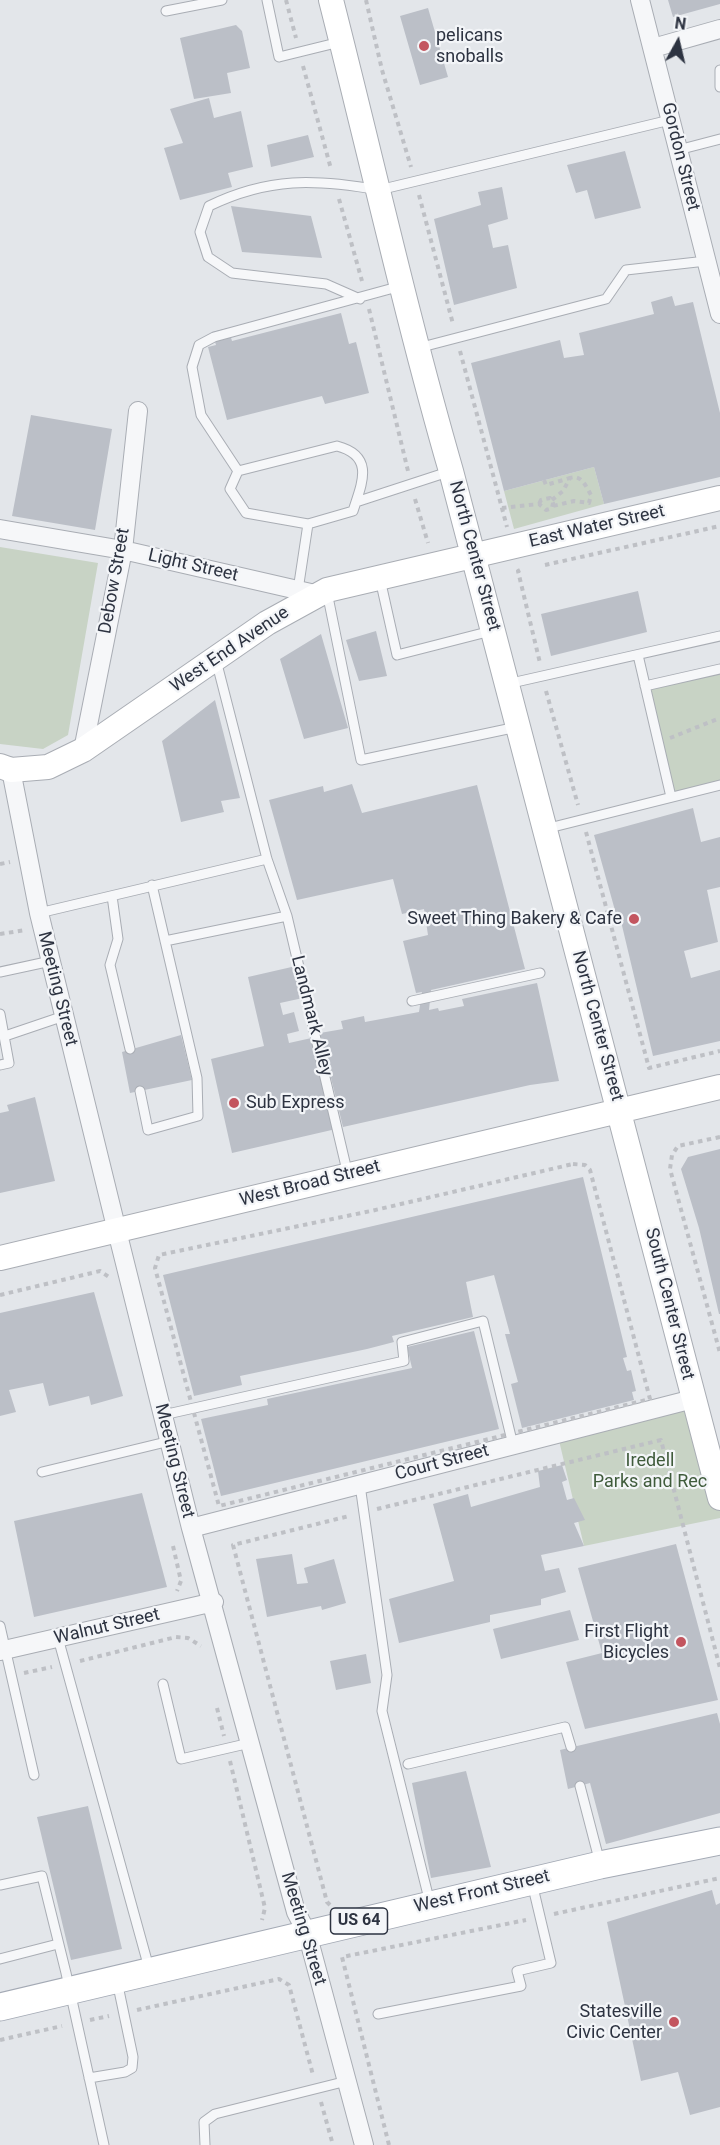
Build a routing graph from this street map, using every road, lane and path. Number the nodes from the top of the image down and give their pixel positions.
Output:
1 (222, 0) edge
2 (267, 0) edge
3 (286, 0) edge
4 (331, 0) edge
5 (366, 0) edge
6 (640, 0) edge
7 (166, 11) dead end
8 (720, 29) edge
9 (341, 41) junction
10 (653, 48) junction
11 (299, 52) junction
12 (720, 70) edge
13 (720, 87) edge
14 (670, 120) junction
15 (720, 139) edge
16 (678, 150) junction
17 (415, 181) junction
18 (335, 182) junction
19 (379, 190) junction
20 (706, 261) junction
21 (401, 286) junction
22 (363, 298) junction
23 (720, 314) edge
24 (457, 338) junction
25 (416, 349) junction
26 (138, 411) dead end
27 (238, 471) junction
28 (452, 471) junction
29 (570, 478) junction
30 (544, 480) dead end
31 (411, 484) junction
32 (720, 498) edge
33 (552, 500) junction
34 (356, 502) junction
35 (539, 504) junction
36 (553, 506) junction
37 (502, 508) junction
38 (308, 524) junction
39 (720, 526) edge
40 (0, 529) edge
41 (508, 529) dead end
42 (429, 547) dead end
43 (123, 550) junction
44 (473, 556) junction
45 (540, 566) dead end
46 (529, 568) dead end
47 (379, 577) junction
48 (313, 591) junction
49 (493, 630) junction
50 (720, 636) edge
51 (638, 655) junction
52 (216, 660) junction
53 (720, 669) edge
54 (542, 676) junction
55 (507, 684) junction
56 (645, 686) junction
57 (720, 718) edge
58 (518, 727) junction
59 (658, 742) junction
60 (82, 750) junction
61 (6, 768) edge
62 (720, 785) edge
63 (671, 797) junction
64 (582, 819) junction
65 (545, 829) junction
66 (267, 859) junction
67 (152, 885) junction
68 (112, 896) junction
69 (39, 913) junction
70 (287, 916) junction
71 (165, 941) junction
72 (51, 961) junction
73 (0, 972) edge
74 (540, 973) dead end
75 (412, 1001) dead end
76 (0, 1014) edge
77 (64, 1016) junction
78 (5, 1035) junction
79 (130, 1049) dead end
80 (720, 1051) edge
81 (0, 1065) edge
82 (720, 1087) edge
83 (140, 1091) dead end
84 (620, 1110) junction
85 (720, 1137) edge
86 (348, 1175) junction
87 (371, 1211) dead end
88 (117, 1231) junction
89 (0, 1258) edge
90 (113, 1281) dead end
91 (0, 1296) edge
92 (720, 1353) edge
93 (693, 1399) junction
94 (193, 1408) junction
95 (163, 1415) junction
96 (170, 1441) junction
97 (513, 1445) junction
98 (42, 1472) dead end
99 (360, 1485) junction
100 (720, 1498) edge
101 (219, 1506) dead end
102 (364, 1512) junction
103 (191, 1528) junction
104 (172, 1540) dead end
105 (181, 1581) dead end
106 (214, 1602) junction
107 (0, 1626) edge
108 (58, 1638) junction
109 (3, 1650) edge
110 (204, 1652) dead end
111 (65, 1664) junction
112 (720, 1668) edge
113 (12, 1676) junction
114 (163, 1683) dead end
115 (217, 1705) dead end
116 (250, 1743) junction
117 (227, 1747) junction
118 (571, 1748) dead end
119 (408, 1764) dead end
120 (34, 1775) dead end
121 (580, 1786) dead end
122 (720, 1840) edge
123 (600, 1865) junction
124 (532, 1881) junction
125 (0, 1885) edge
126 (431, 1905) junction
127 (333, 1907) dead end
128 (257, 1927) dead end
129 (307, 1933) junction
130 (58, 1944) junction
131 (342, 1957) dead end
132 (0, 1959) edge
133 (149, 1971) junction
134 (116, 1979) junction
135 (279, 1979) dead end
136 (69, 1990) junction
137 (0, 2007) edge
138 (378, 2014) dead end
139 (89, 2078) junction
140 (347, 2081) junction
141 (316, 2088) junction
142 (104, 2145) edge
143 (205, 2145) edge
144 (333, 2145) edge
145 (364, 2145) edge
146 (389, 2145) edge

1 - 7 lane
2 - 11 lane
3 - 11 path
4 - 9 main road, North Center Street
5 - 17 path
6 - 10 street, Gordon Street
8 - 10 street
9 - 11 lane
9 - 19 main road, North Center Street
10 - 14 street, Gordon Street
11 - 18 path
12 - 13 lane
14 - 16 street, Gordon Street
14 - 17 lane
15 - 16 lane
16 - 20 street, Gordon Street
17 - 19 lane
17 - 24 path
18 - 19 lane
18 - 22 path
18 - 22 lane
19 - 21 main road, North Center Street
20 - 23 street, Gordon Street
20 - 24 lane
21 - 22 lane
21 - 25 main road, North Center Street
22 - 27 lane
22 - 31 path
24 - 25 lane
24 - 37 path
25 - 28 main road, North Center Street
26 - 43 street, Debow Street
27 - 34 lane
27 - 38 lane
28 - 31 lane
28 - 44 main road, North Center Street
29 - 30 path
29 - 33 path
29 - 36 path
31 - 34 lane
31 - 42 path
32 - 44 main road, East Water Street
33 - 35 path
33 - 36 path
34 - 38 lane
35 - 36 path
35 - 37 path
37 - 41 path
38 - 48 lane
39 - 45 path
40 - 43 street, Light Street
43 - 48 street, Light Street
43 - 60 street, Debow Street
44 - 47 main road, West End Avenue
44 - 49 main road, North Center Street
46 - 54 path
47 - 48 main road, West End Avenue
47 - 49 lane
48 - 52 main road, West End Avenue
48 - 58 lane
49 - 55 main road, North Center Street
50 - 51 lane
51 - 54 lane
51 - 56 lane
52 - 60 main road, West End Avenue
52 - 66 lane, Landmark Alley
53 - 56 lane
54 - 55 lane
54 - 64 path
55 - 58 main road, North Center Street
56 - 59 lane
57 - 59 path
58 - 65 main road, North Center Street
59 - 63 lane
60 - 61 main road, West End Avenue
61 - 69 street, Meeting Street
62 - 63 lane
63 - 64 lane
64 - 65 lane
64 - 80 path
65 - 84 main road, North Center Street
66 - 67 lane
66 - 70 lane, Landmark Alley
67 - 68 lane
67 - 71 lane
68 - 69 lane
68 - 79 lane
69 - 72 street, Meeting Street
70 - 71 lane
70 - 86 lane, Landmark Alley
71 - 83 lane
72 - 73 lane
72 - 77 street, Meeting Street
74 - 75 lane
76 - 78 lane
77 - 78 lane
77 - 88 street, Meeting Street
78 - 81 lane
82 - 84 main road, West Broad Street
84 - 86 main road, West Broad Street
84 - 93 main road, South Center Street
85 - 92 path
86 - 88 main road, West Broad Street
87 - 94 path
88 - 89 main road, West Broad Street
88 - 95 street, Meeting Street
90 - 91 path
93 - 97 street, Court Street
93 - 100 main road, South Center Street
94 - 95 lane
94 - 97 lane
94 - 101 path
95 - 96 street, Meeting Street
96 - 98 lane
96 - 103 street, Meeting Street
97 - 99 street, Court Street
99 - 102 lane
99 - 103 street, Court Street
102 - 112 path
102 - 126 lane
102 - 127 path
103 - 106 street, Meeting Street
104 - 105 path
106 - 108 street, Walnut Street
106 - 116 street, Meeting Street
107 - 109 lane
108 - 109 street, Walnut Street
108 - 111 lane
109 - 113 lane
110 - 111 path
111 - 113 path
111 - 133 lane
113 - 120 lane
114 - 117 lane
115 - 117 path
116 - 117 lane
116 - 129 street, Meeting Street
117 - 128 path
118 - 119 lane
121 - 123 lane
122 - 123 main road, West Front Street / US 64
123 - 124 main road, West Front Street / US 64
124 - 126 main road, West Front Street / US 64
124 - 138 lane
125 - 130 lane
126 - 129 main road, West Front Street / US 64
129 - 133 main road, West Front Street / US 64
129 - 140 street, Meeting Street
130 - 132 lane
130 - 136 lane
131 - 146 path
133 - 134 main road, West Front Street / US 64
134 - 136 main road, West Front Street / US 64
134 - 139 lane
135 - 141 path
136 - 137 main road, West Front Street / US 64
136 - 139 lane
139 - 142 lane
140 - 141 lane
140 - 145 street, Meeting Street
141 - 143 lane
141 - 144 path

